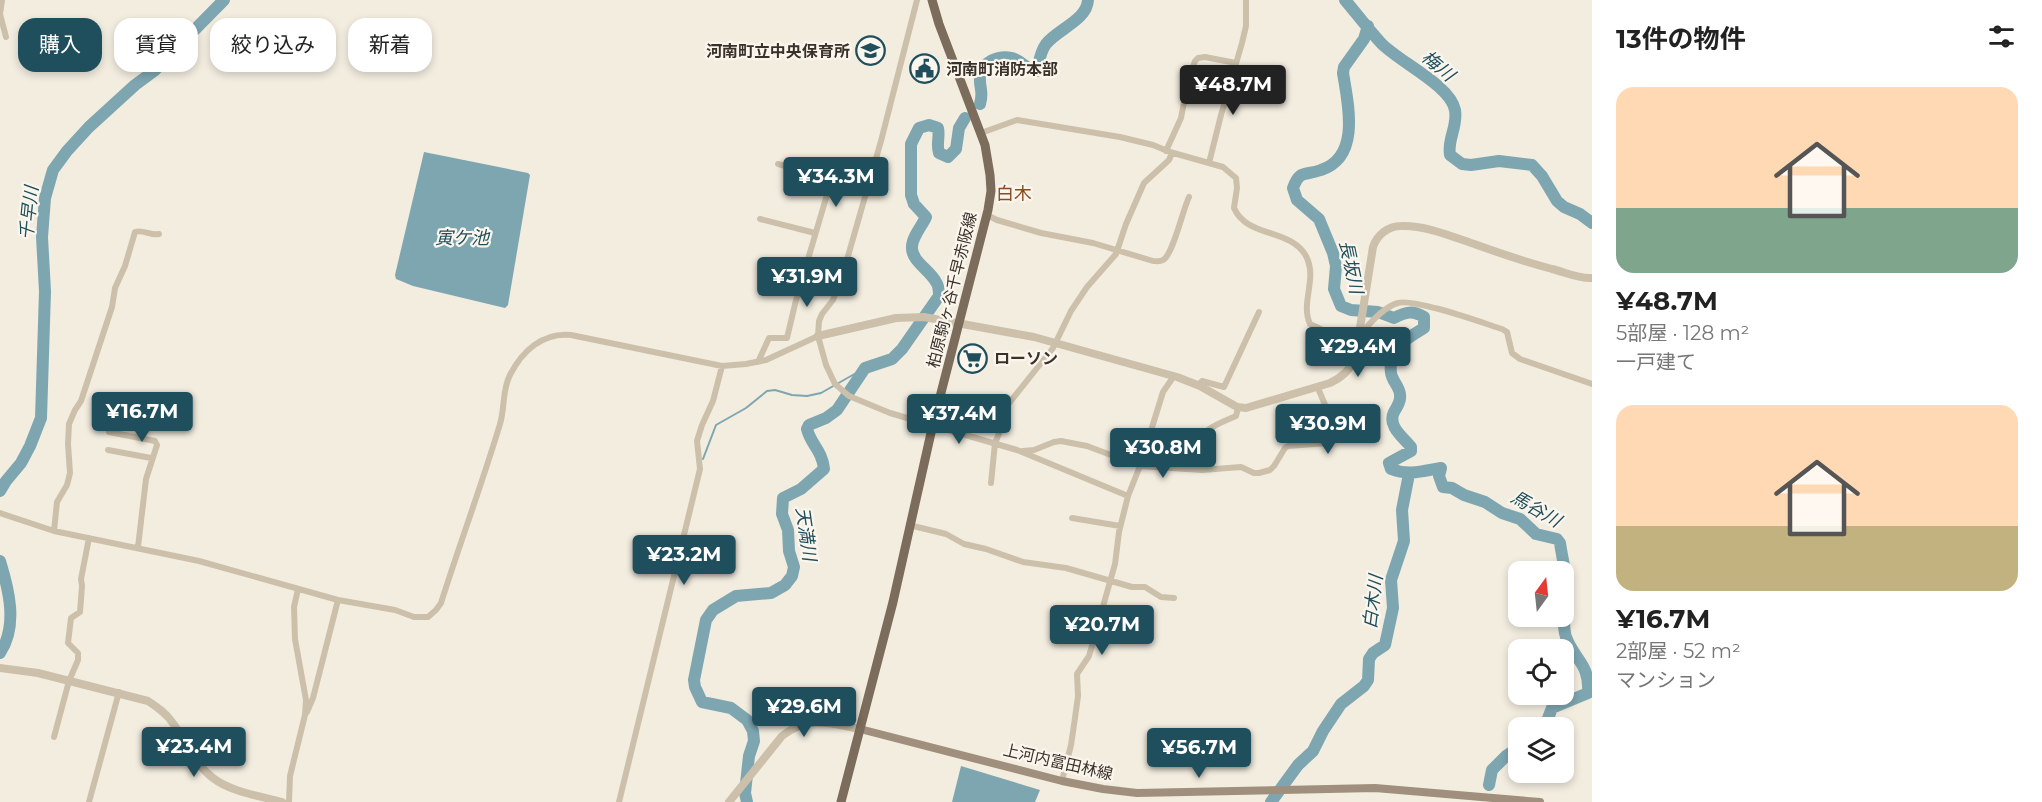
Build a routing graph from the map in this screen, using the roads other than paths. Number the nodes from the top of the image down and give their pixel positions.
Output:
1 (2, 0) edge
2 (917, 0) edge
3 (932, 0) edge
4 (1245, 0) edge
5 (6, 37) dead end
6 (1236, 63) junction
7 (981, 133) junction
8 (1169, 152) junction
9 (1209, 163) junction
10 (778, 164) dead end
11 (831, 181) junction
12 (868, 189) junction
13 (1189, 196) dead end
14 (987, 215) junction
15 (760, 219) dead end
16 (815, 233) junction
17 (159, 234) dead end
18 (1117, 251) junction
19 (1590, 278) edge
20 (1259, 312) dead end
21 (959, 324) junction
22 (1359, 335) junction
23 (818, 336) junction
24 (1056, 343) junction
25 (758, 363) junction
26 (722, 366) junction
27 (1174, 376) junction
28 (1592, 384) edge
29 (1198, 385) junction
30 (1318, 388) junction
31 (1238, 408) junction
32 (933, 424) junction
33 (109, 432) dead end
34 (995, 443) junction
35 (108, 450) dead end
36 (1017, 450) junction
37 (152, 458) junction
38 (1140, 466) junction
39 (1187, 468) junction
40 (991, 483) dead end
41 (1128, 496) junction
42 (0, 513) edge
43 (1072, 518) dead end
44 (909, 525) junction
45 (1120, 526) junction
46 (54, 531) junction
47 (89, 538) junction
48 (138, 547) junction
49 (1110, 580) junction
50 (298, 589) junction
51 (1174, 598) dead end
52 (338, 600) junction
53 (0, 668) edge
54 (69, 681) junction
55 (118, 692) junction
56 (305, 715) junction
57 (860, 729) junction
58 (54, 737) dead end
59 (1062, 781) junction
60 (89, 802) edge
61 (282, 802) edge
62 (289, 802) edge
63 (619, 802) edge
64 (729, 802) edge
65 (841, 802) edge
66 (1540, 802) edge

1 - 5 street
2 - 12 street
3 - 7 main road, 柏原駒ヶ谷千早赤阪線
4 - 6 street
6 - 8 street
6 - 9 street
7 - 8 street
7 - 14 main road, 柏原駒ヶ谷千早赤阪線
8 - 9 street
8 - 18 street
9 - 22 street
10 - 11 street
11 - 12 street
11 - 16 street
12 - 23 street
13 - 18 street
14 - 18 street
14 - 21 main road, 柏原駒ヶ谷千早赤阪線
15 - 16 street
16 - 25 street
17 - 46 street
18 - 24 street
19 - 22 street
20 - 29 street
21 - 23 street
21 - 24 street
21 - 32 main road, 柏原駒ヶ谷千早赤阪線
22 - 28 street
22 - 30 street
23 - 25 street
23 - 32 street
24 - 27 street
24 - 34 street
25 - 26 street
26 - 52 street
26 - 63 street
27 - 29 street
27 - 38 street
29 - 31 street
30 - 31 street
30 - 39 street
31 - 39 street
32 - 34 street
32 - 44 main road, 柏原駒ヶ谷千早赤阪線
33 - 37 street
34 - 36 street
34 - 40 street
35 - 37 street
36 - 38 street
36 - 41 street
37 - 48 street
38 - 39 street
38 - 41 street
41 - 45 street
42 - 46 street
43 - 45 street
44 - 49 street
44 - 57 main road, 柏原駒ヶ谷千早赤阪線
45 - 49 street
46 - 47 street
47 - 48 street
47 - 54 street
48 - 50 street
49 - 51 street
49 - 59 street
50 - 52 street
50 - 56 street
52 - 56 street
53 - 54 street
54 - 55 street
54 - 58 street
55 - 60 street
55 - 61 street
56 - 62 street
57 - 59 main road, 上河内富田林線
57 - 64 street
57 - 65 main road, 柏原駒ヶ谷千早赤阪線
59 - 66 main road, 上河内富田林線

